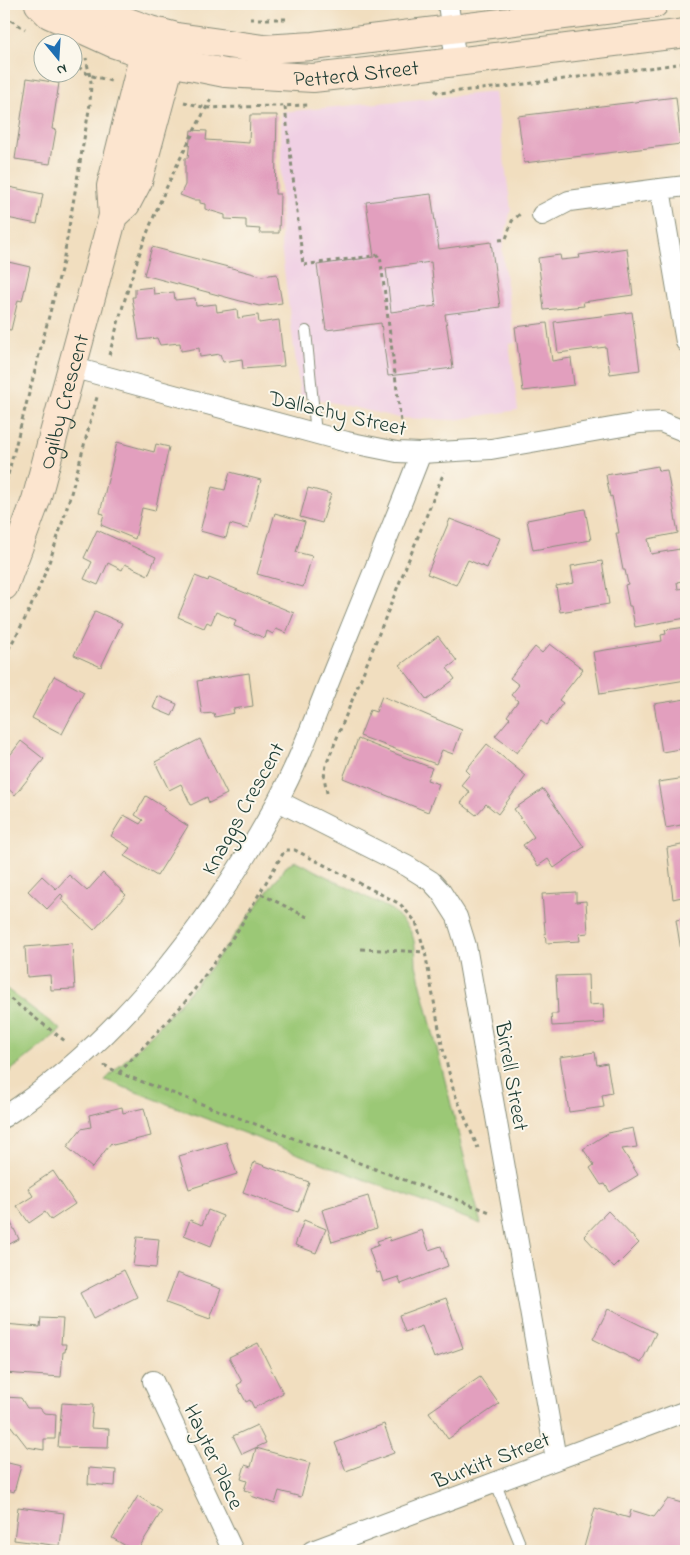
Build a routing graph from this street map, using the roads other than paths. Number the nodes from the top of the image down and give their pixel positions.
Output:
1 (39, 4) edge
2 (78, 4) edge
3 (654, 4) edge
4 (450, 17) edge
5 (686, 33) edge
6 (147, 42) junction
7 (174, 49) junction
8 (455, 69) junction
9 (308, 71) junction
10 (686, 186) edge
11 (660, 189) junction
12 (542, 215) road end
13 (113, 216) junction
14 (306, 332) dead end
15 (686, 342) edge
16 (71, 367) junction
17 (686, 432) edge
18 (316, 434) junction
19 (421, 453) junction
20 (4, 586) edge
21 (278, 801) junction
22 (4, 1117) edge
23 (153, 1381) dead end
24 (686, 1411) edge
25 (556, 1460) junction
26 (495, 1482) junction
27 (344, 1546) edge
28 (233, 1551) edge
29 (312, 1551) edge
30 (523, 1551) edge

1 - 6 street, Petterd Street
2 - 6 street, Petterd Street
3 - 4 street, Petterd Street
4 - 8 street
4 - 9 street, Petterd Street
5 - 8 street, Petterd Street
6 - 7 street, Petterd Street
6 - 13 street, Ogilby Crescent
7 - 9 street, Petterd Street
7 - 9 street, Petterd Street
7 - 13 street, Ogilby Crescent
8 - 9 street, Petterd Street
10 - 11 street
11 - 12 street
11 - 15 street
13 - 16 street, Ogilby Crescent
14 - 18 lane
16 - 18 street, Dallachy Street
16 - 20 street, Ogilby Crescent
17 - 19 street, Dallachy Street
18 - 19 street, Dallachy Street
19 - 21 street, Knaggs Crescent
21 - 22 street, Knaggs Crescent
21 - 25 street, Birrell Street
23 - 28 street, Hayter Place
24 - 25 street, Burkitt Street
25 - 26 street, Burkitt Street
26 - 27 street, Burkitt Street
26 - 30 lane
27 - 29 street, Burkitt Street

